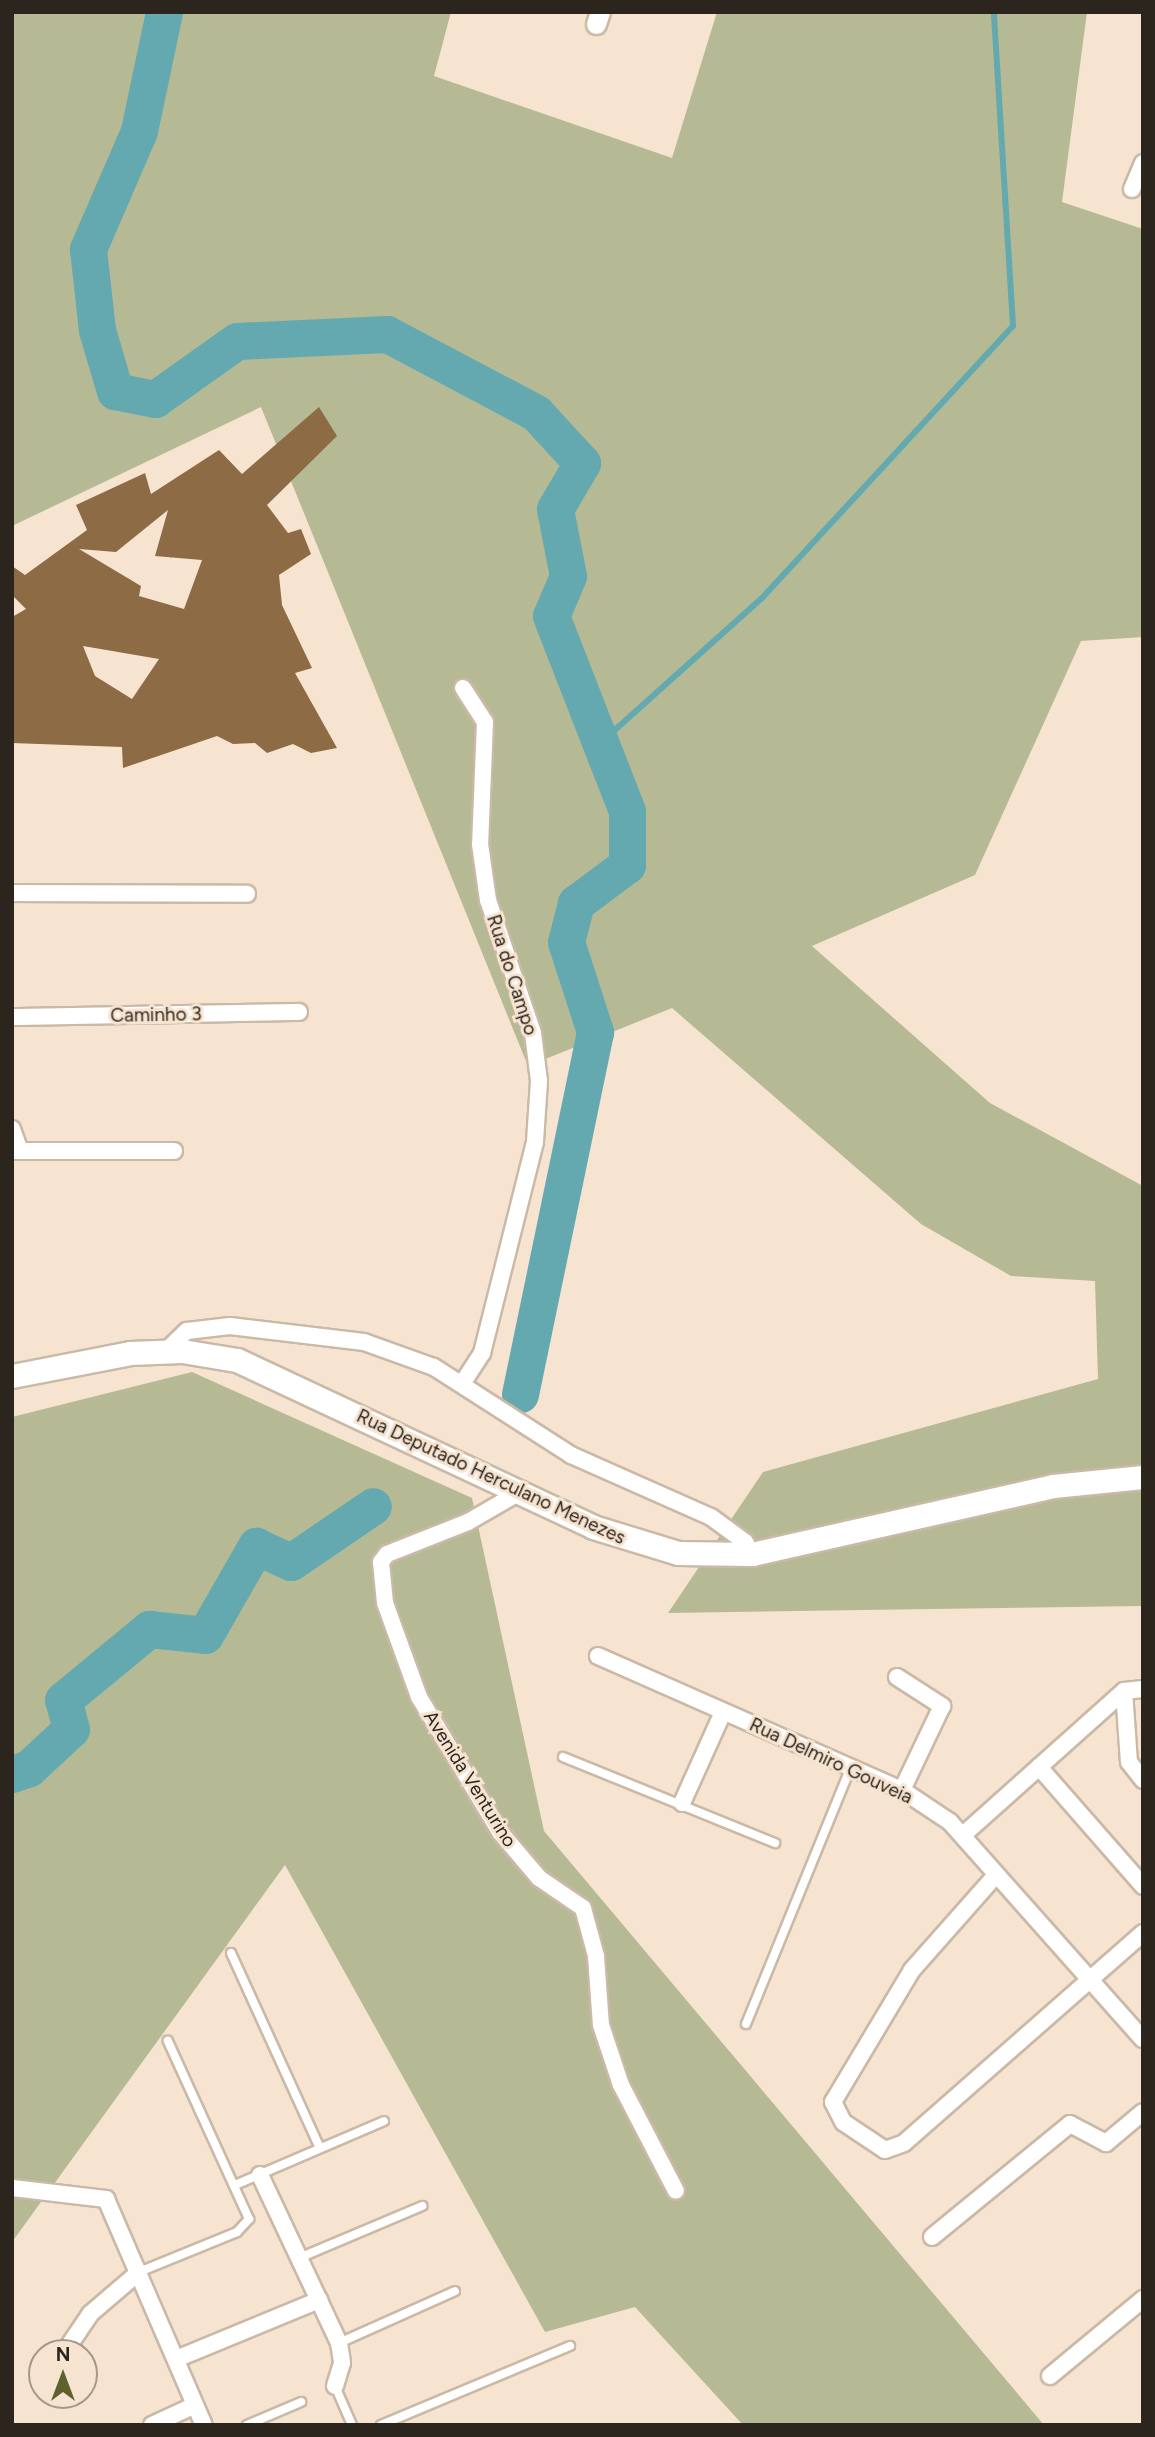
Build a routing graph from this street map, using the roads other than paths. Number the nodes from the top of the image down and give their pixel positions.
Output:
1 (1143, 163) edge
2 (1132, 189) dead end
3 (463, 688) dead end
4 (12, 892) edge
5 (247, 894) dead end
6 (299, 1012) dead end
7 (12, 1017) edge
8 (12, 1129) edge
9 (16, 1151) edge
10 (174, 1151) dead end
11 (166, 1351) junction
12 (12, 1376) edge
13 (463, 1382) junction
14 (1143, 1477) edge
15 (518, 1493) junction
16 (752, 1554) junction
17 (598, 1656) dead end
18 (897, 1677) dead end
19 (1143, 1689) edge
20 (1124, 1691) junction
21 (723, 1712) junction
22 (563, 1757) dead end
23 (851, 1767) junction
24 (1039, 1767) junction
25 (1143, 1780) edge
26 (902, 1790) junction
27 (682, 1803) junction
28 (963, 1835) junction
29 (775, 1843) dead end
30 (996, 1875) junction
31 (1143, 1886) edge
32 (1143, 1933) edge
33 (231, 1953) dead end
34 (1090, 1980) junction
35 (746, 2024) dead end
36 (1143, 2039) edge
37 (168, 2041) dead end
38 (1143, 2112) edge
39 (384, 2121) dead end
40 (320, 2148) junction
41 (260, 2175) junction
42 (235, 2185) junction
43 (12, 2188) edge
44 (676, 2191) dead end
45 (422, 2206) dead end
46 (932, 2237) dead end
47 (299, 2258) junction
48 (139, 2273) junction
49 (455, 2291) dead end
50 (1143, 2299) edge
51 (319, 2300) junction
52 (74, 2339) edge
53 (339, 2343) junction
54 (570, 2346) dead end
55 (176, 2359) junction
56 (1050, 2376) dead end
57 (335, 2386) joint
58 (301, 2402) dead end
59 (195, 2405) junction
60 (152, 2425) edge
61 (204, 2425) edge
62 (247, 2425) edge
63 (352, 2425) edge
64 (381, 2425) edge

1 - 2 street
3 - 13 street, Rua do Campo
4 - 5 street
6 - 7 street, Caminho 3
8 - 9 street
9 - 10 street
11 - 12 main road, Rua Deputado Herculano Menezes
11 - 13 street
11 - 15 main road, Rua Deputado Herculano Menezes
13 - 16 street
14 - 16 main road, Rua Deputado Herculano Menezes
15 - 16 main road, Rua Deputado Herculano Menezes
15 - 44 street, Avenida Venturino
17 - 21 street, Rua Delmiro Gouveia
18 - 26 street
19 - 20 street
20 - 24 street
20 - 25 street
21 - 23 street, Rua Delmiro Gouveia
21 - 27 street
22 - 27 lane
23 - 26 street, Rua Delmiro Gouveia
23 - 35 lane
24 - 28 street
24 - 31 street
26 - 28 street, Rua Delmiro Gouveia
27 - 29 lane
28 - 30 street, Rua Delmiro Gouveia
30 - 34 street, Rua Delmiro Gouveia
30 - 34 street
32 - 34 street
33 - 40 lane
34 - 36 street, Rua Delmiro Gouveia
37 - 42 lane
38 - 46 street
39 - 40 lane
40 - 41 lane
41 - 42 lane
41 - 47 street
42 - 48 lane
43 - 48 street
45 - 47 lane
47 - 51 street
48 - 52 street
48 - 55 street
49 - 53 lane
50 - 56 street
51 - 53 street
51 - 55 street
53 - 57 street
54 - 64 lane
55 - 59 street
57 - 63 lane
58 - 62 lane
59 - 60 street
59 - 61 street

